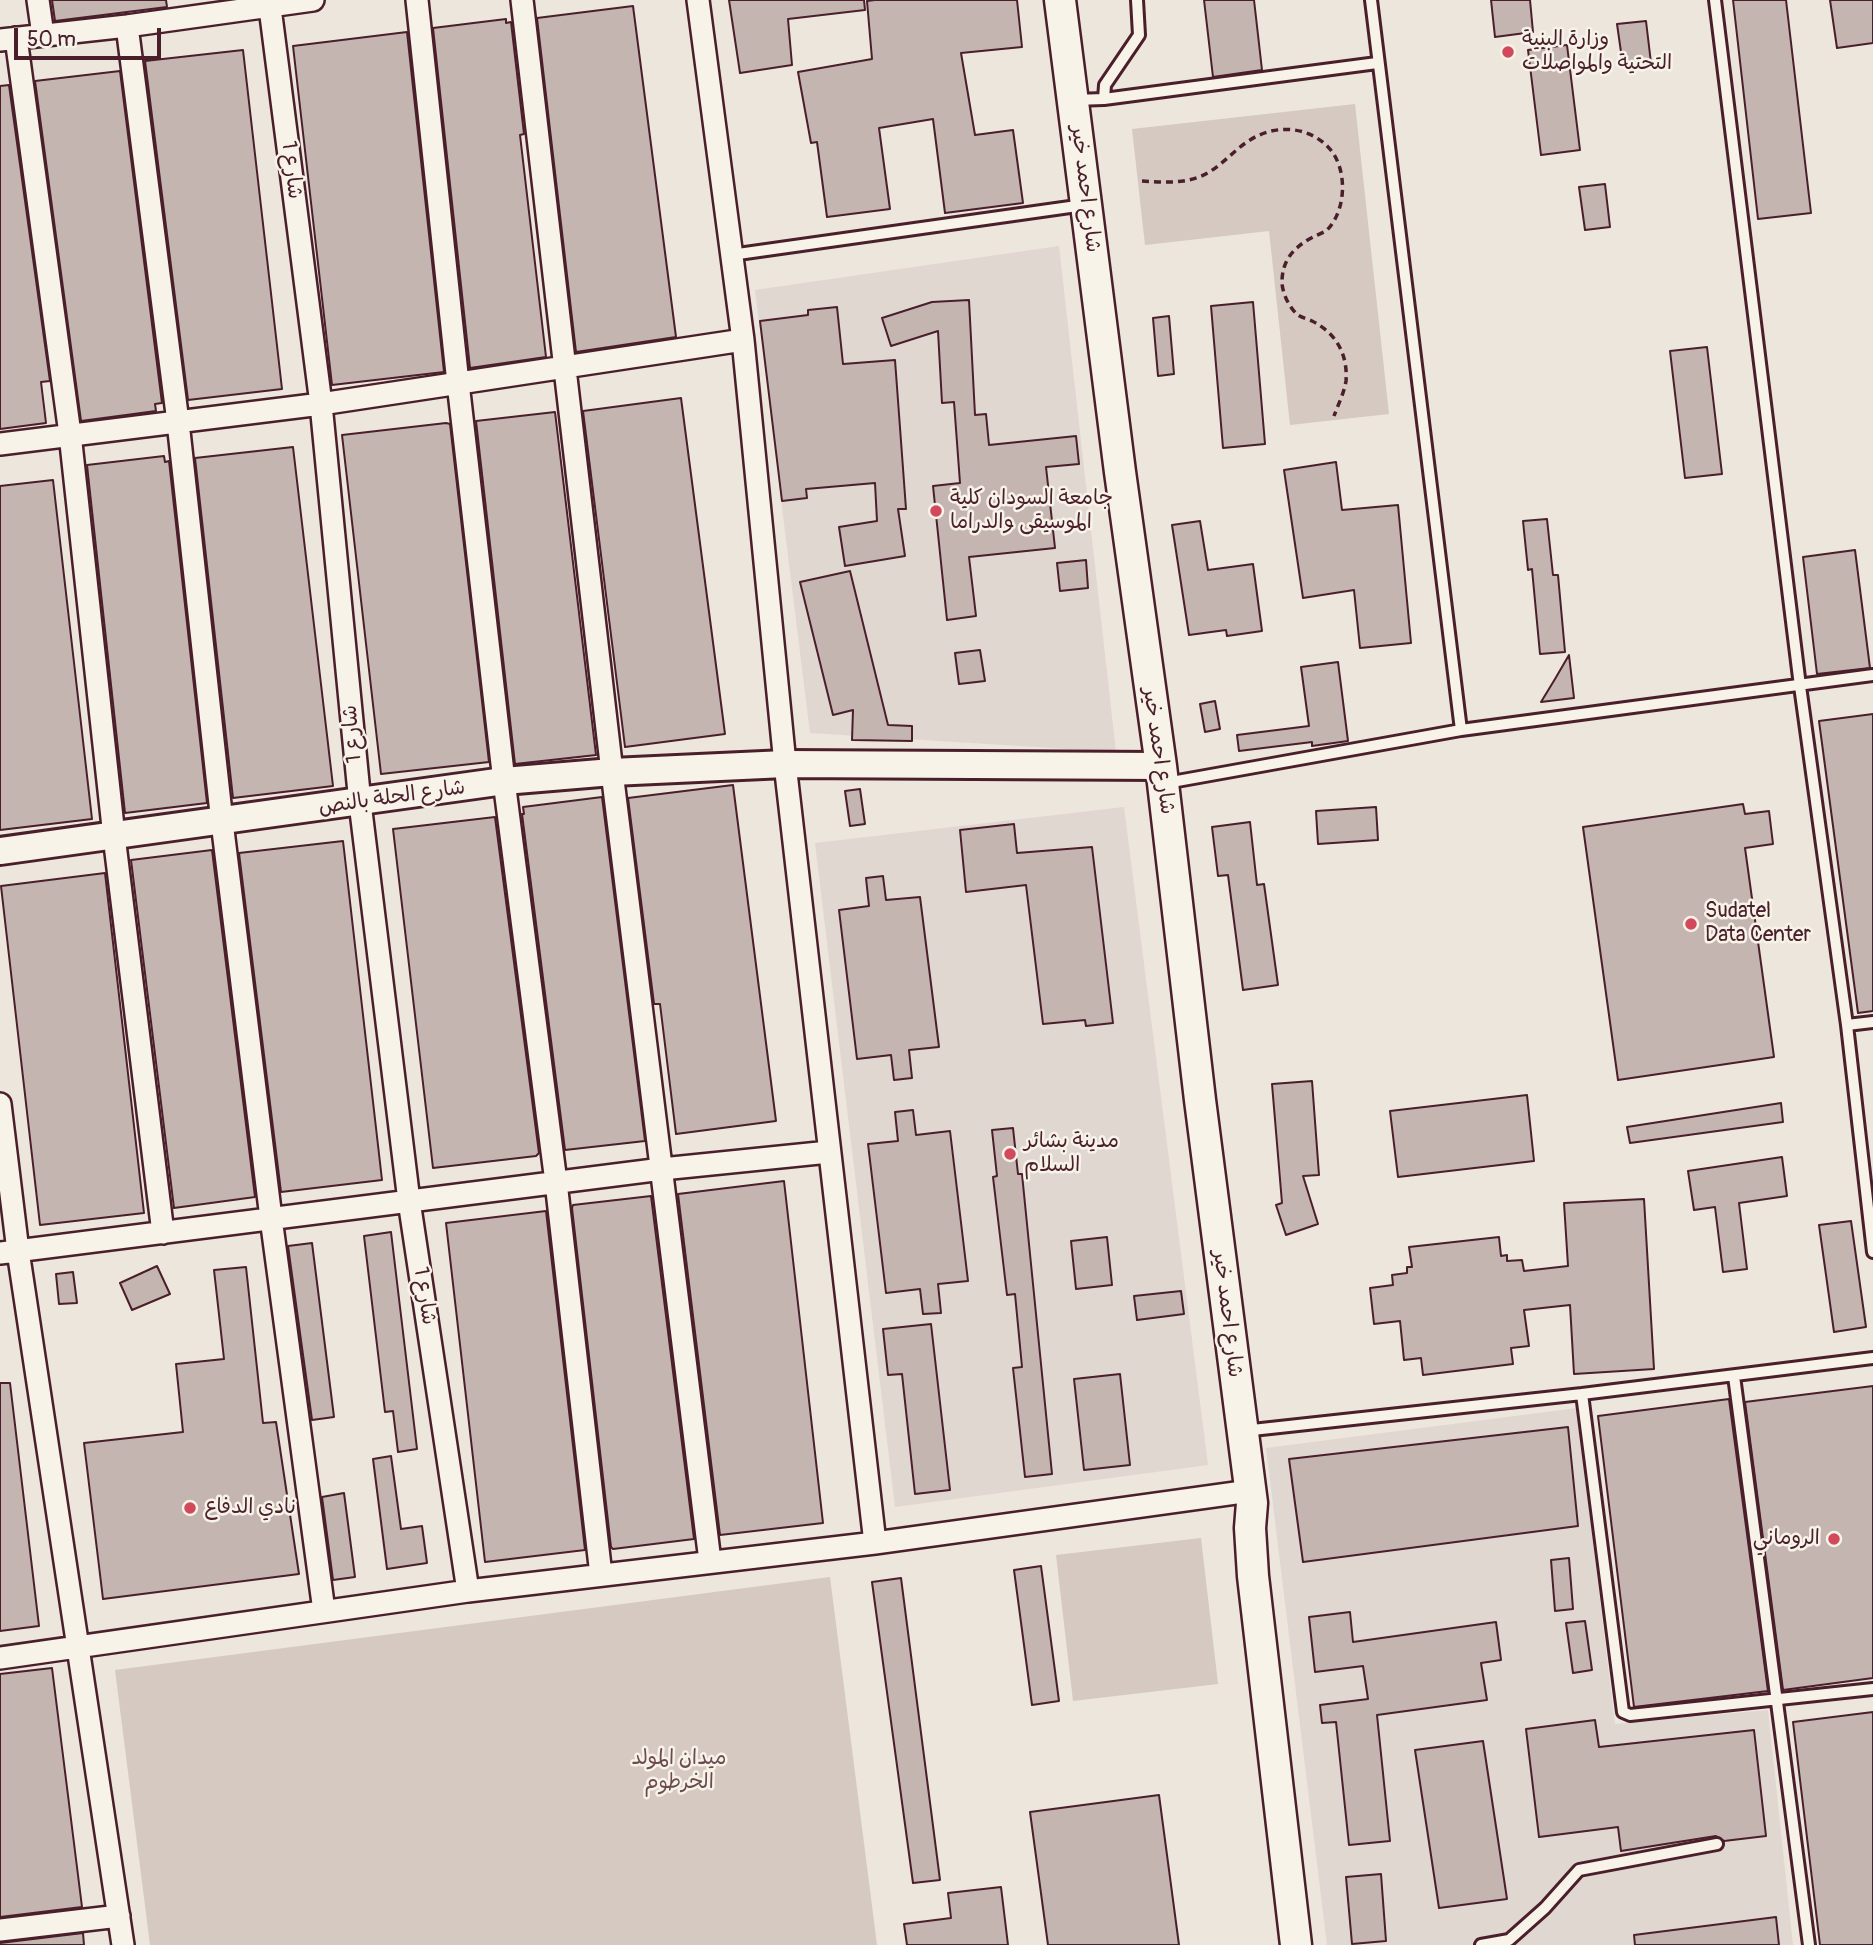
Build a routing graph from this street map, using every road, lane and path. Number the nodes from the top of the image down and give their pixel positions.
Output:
1 (38, 0) edge
2 (313, 0) edge
3 (417, 0) edge
4 (522, 0) edge
5 (698, 0) edge
6 (1060, 0) edge
7 (1137, 0) edge
8 (1371, 0) edge
9 (1715, 0) edge
10 (269, 3) edge
11 (127, 26) junction
12 (43, 35) junction
13 (8, 39) edge
14 (1377, 63) junction
15 (1104, 99) junction
16 (1073, 100) junction
17 (1142, 181) dead end
18 (1087, 205) junction
19 (731, 255) junction
20 (743, 340) junction
21 (565, 368) junction
22 (458, 383) junction
23 (321, 404) junction
24 (1334, 416) dead end
25 (178, 422) junction
26 (70, 434) junction
27 (0, 444) edge
28 (1873, 675) edge
29 (1800, 686) junction
30 (1461, 730) junction
31 (785, 764) junction
32 (612, 772) junction
33 (1162, 775) junction
34 (504, 781) junction
35 (360, 803) junction
36 (222, 822) junction
37 (114, 835) junction
38 (0, 851) edge
39 (1873, 1022) edge
40 (1847, 1025) junction
41 (0, 1104) edge
42 (829, 1152) junction
43 (662, 1169) junction
44 (556, 1182) junction
45 (409, 1201) junction
46 (271, 1218) junction
47 (163, 1233) junction
48 (9, 1252) edge
49 (1873, 1252) edge
50 (1873, 1358) edge
51 (1734, 1376) junction
52 (1581, 1394) junction
53 (1242, 1431) junction
54 (1251, 1497) junction
55 (875, 1543) junction
56 (710, 1562) junction
57 (601, 1575) junction
58 (468, 1591) junction
59 (324, 1611) junction
60 (77, 1648) junction
61 (0, 1658) edge
62 (1873, 1689) edge
63 (1778, 1701) junction
64 (1717, 1844) dead end
65 (119, 1916) junction
66 (0, 1930) edge
67 (123, 1945) edge
68 (1296, 1945) edge
69 (1315, 1945) edge
70 (1481, 1945) edge
71 (1810, 1945) edge

1 - 12 street
2 - 10 street
3 - 22 street
4 - 21 street
5 - 19 street
6 - 16 main road, شارع احمد خير
7 - 15 lane
8 - 14 lane
9 - 29 lane
10 - 11 street
10 - 23 street, شارع 1
11 - 12 street
11 - 25 street
12 - 13 street
13 - 26 street
14 - 15 lane
14 - 30 lane
15 - 16 lane
16 - 18 main road, شارع احمد خير
17 - 24 path
18 - 19 lane
18 - 33 main road, شارع احمد خير
19 - 20 street
20 - 21 street
20 - 31 street
21 - 22 street
21 - 32 street
22 - 23 street
22 - 34 street
23 - 25 street
23 - 35 street, شارع 1
25 - 26 street
25 - 36 street
26 - 27 street
26 - 37 street
28 - 29 lane
29 - 30 lane
29 - 40 lane
30 - 33 lane
31 - 32 street, شارع الحلة بالنص
31 - 33 street, شارع الحلة بالنص
31 - 42 street
32 - 34 street, شارع الحلة بالنص
32 - 43 street
33 - 53 main road, شارع احمد خير
34 - 35 street, شارع الحلة بالنص
34 - 44 street
35 - 36 street, شارع الحلة بالنص
35 - 45 street, شارع 1
36 - 37 street, شارع الحلة بالنص
36 - 46 street
37 - 38 street, شارع الحلة بالنص
37 - 47 street
39 - 40 lane
40 - 49 lane
41 - 48 street
42 - 43 street
42 - 55 street
43 - 44 street
43 - 56 street
44 - 45 street
44 - 57 street
45 - 46 street
45 - 58 street, شارع 1
46 - 47 street
46 - 59 street
47 - 48 street
48 - 60 street
50 - 51 lane
51 - 52 lane
51 - 63 lane
52 - 53 lane
52 - 63 lane
53 - 54 main road, شارع احمد خير
54 - 55 street
54 - 68 main road, شارع احمد خير
54 - 69 main road, شارع احمد خير
55 - 56 street
56 - 57 street
57 - 58 street
58 - 59 street
59 - 60 street
60 - 61 street
60 - 65 street
62 - 63 lane
63 - 71 lane
64 - 70 lane
65 - 66 street
65 - 67 street

